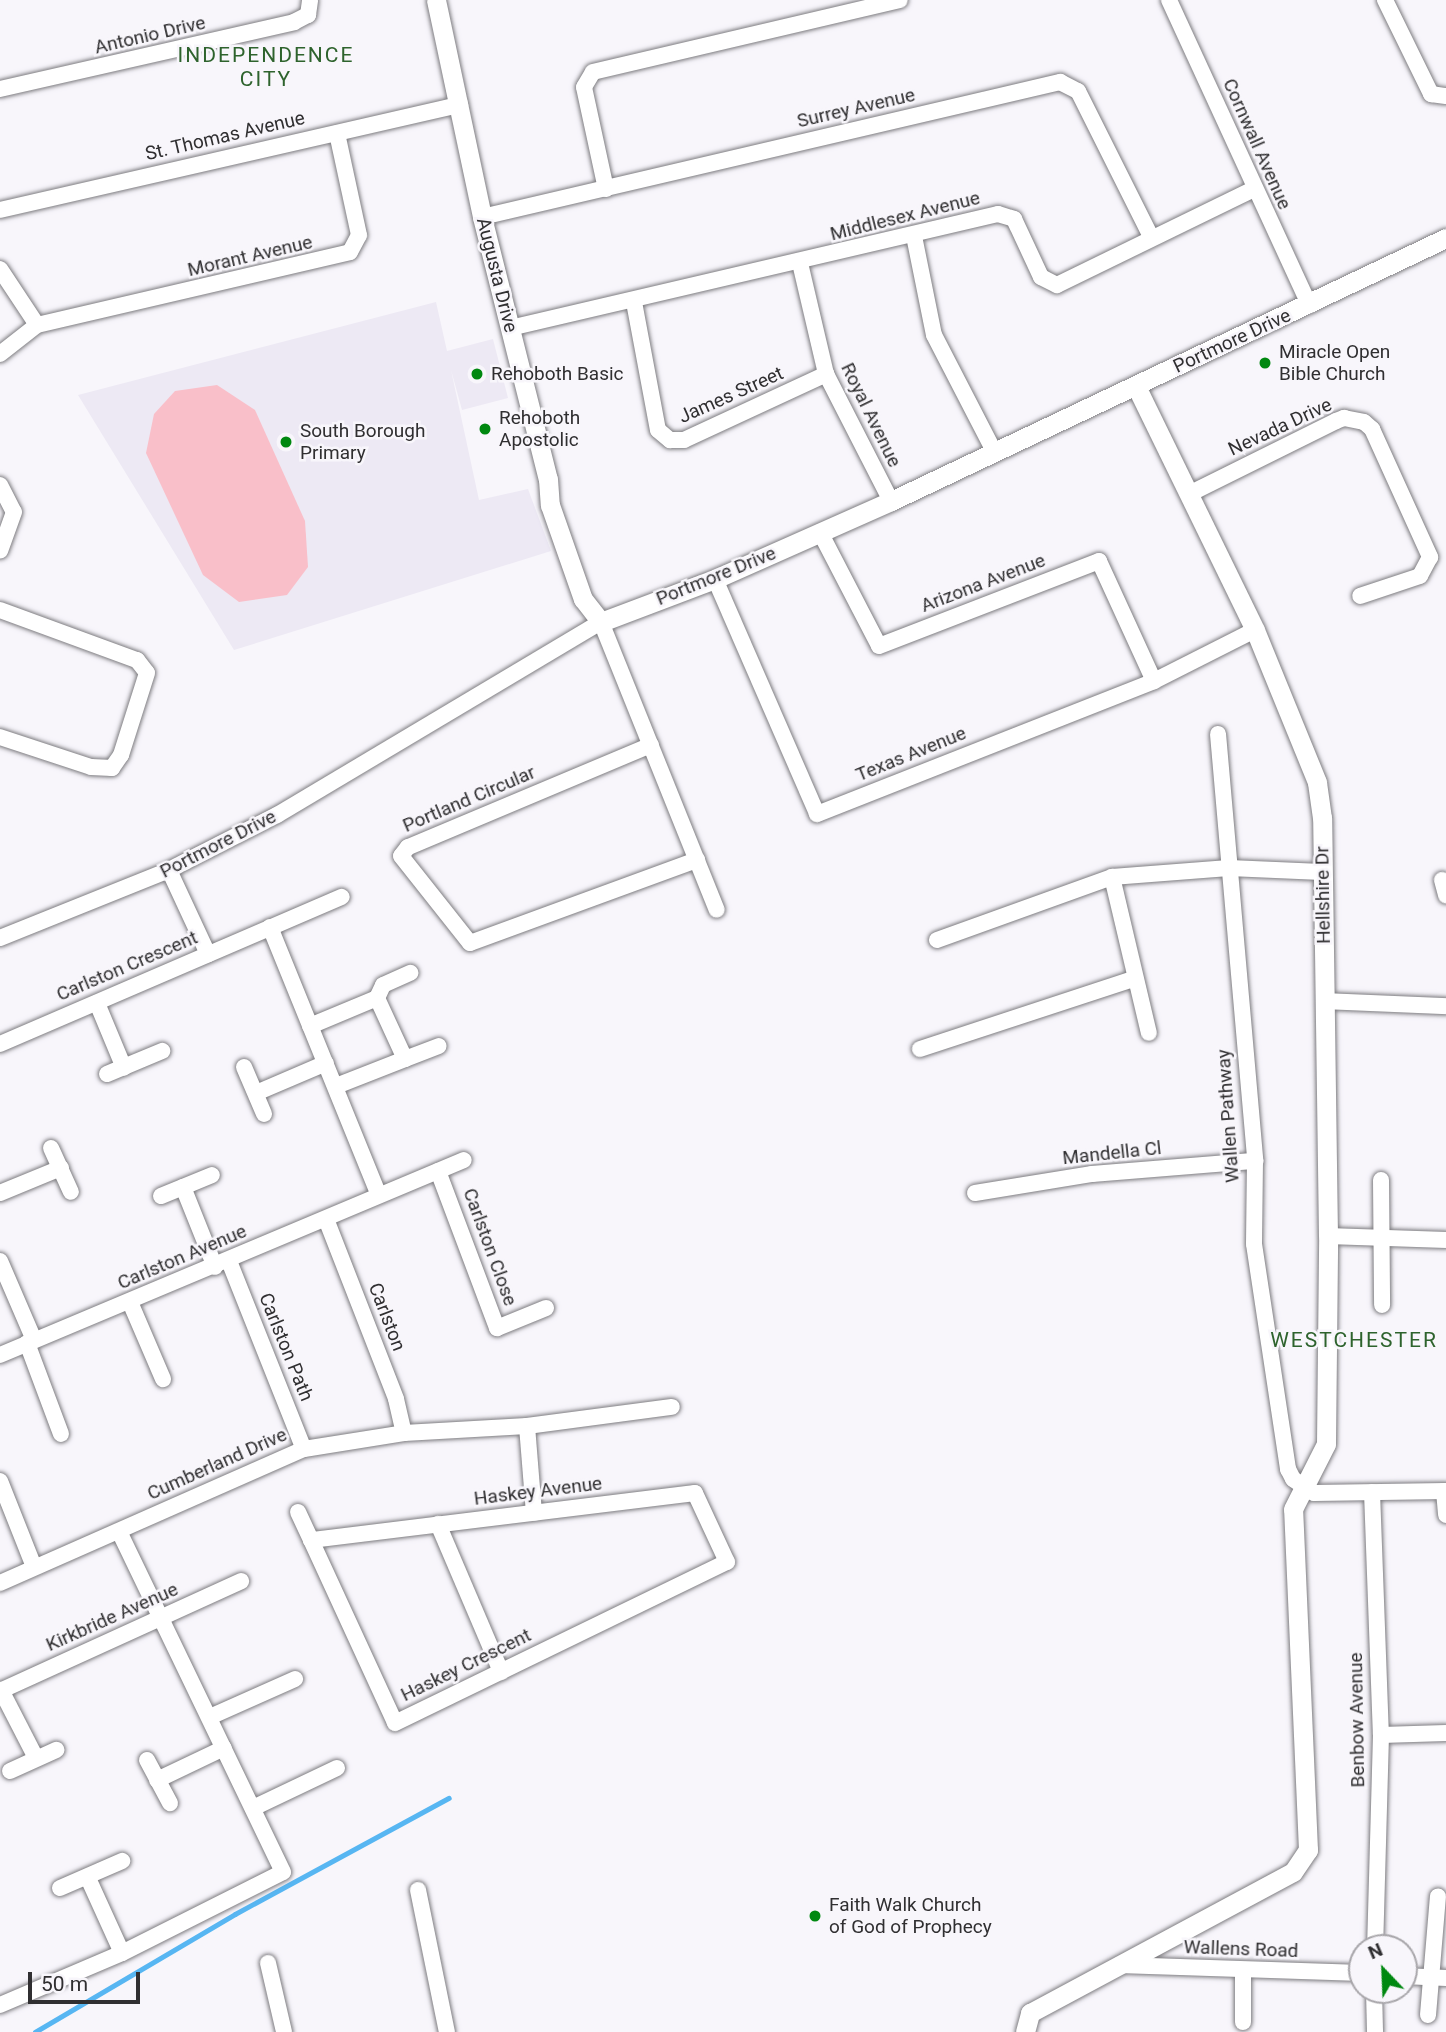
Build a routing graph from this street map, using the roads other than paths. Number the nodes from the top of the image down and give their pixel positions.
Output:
1 (436, 0) edge
2 (900, 0) edge
3 (1169, 0) edge
4 (1386, 0) edge
5 (309, 7) edge
6 (0, 89) edge
7 (1446, 96) edge
8 (460, 105) junction
9 (337, 133) junction
10 (606, 189) junction
11 (1254, 189) junction
12 (0, 210) edge
13 (482, 217) junction
14 (914, 236) junction
15 (1151, 237) junction
16 (1446, 238) edge
17 (800, 263) junction
18 (0, 269) edge
19 (634, 302) junction
20 (1309, 305) junction
21 (37, 325) junction
22 (510, 328) junction
23 (0, 354) edge
24 (826, 374) junction
25 (1136, 386) junction
26 (995, 453) junction
27 (0, 485) edge
28 (1191, 493) junction
29 (891, 501) junction
30 (820, 532) junction
31 (0, 551) edge
32 (715, 579) junction
33 (1360, 596) dead end
34 (0, 610) edge
35 (601, 622) junction
36 (1255, 630) junction
37 (1154, 681) junction
38 (1218, 734) dead end
39 (0, 737) edge
40 (651, 745) junction
41 (697, 860) junction
42 (1228, 868) junction
43 (169, 870) junction
44 (1322, 872) junction
45 (1112, 877) junction
46 (342, 897) dead end
47 (716, 910) dead end
48 (270, 927) junction
49 (0, 938) edge
50 (937, 940) dead end
51 (208, 954) junction
52 (410, 973) dead end
53 (1133, 979) junction
54 (377, 998) junction
55 (1325, 1001) junction
56 (97, 1003) junction
57 (1446, 1006) edge
58 (310, 1026) junction
59 (1149, 1034) dead end
60 (0, 1044) edge
61 (439, 1046) dead end
62 (920, 1049) dead end
63 (162, 1051) dead end
64 (405, 1059) junction
65 (326, 1063) junction
66 (124, 1068) junction
67 (244, 1068) dead end
68 (107, 1074) dead end
69 (336, 1086) junction
70 (256, 1093) junction
71 (264, 1114) dead end
72 (51, 1148) dead end
73 (464, 1160) dead end
74 (1255, 1161) junction
75 (61, 1168) junction
76 (438, 1171) junction
77 (212, 1175) dead end
78 (1381, 1180) dead end
79 (183, 1187) junction
80 (71, 1192) dead end
81 (0, 1193) edge
82 (975, 1193) dead end
83 (378, 1194) junction
84 (162, 1196) dead end
85 (326, 1219) junction
86 (1328, 1236) junction
87 (1380, 1239) junction
88 (1446, 1240) edge
89 (0, 1261) edge
90 (222, 1264) junction
91 (130, 1302) junction
92 (1382, 1305) dead end
93 (546, 1308) dead end
94 (31, 1341) junction
95 (0, 1355) edge
96 (163, 1379) dead end
97 (672, 1407) dead end
98 (527, 1426) junction
99 (404, 1433) junction
100 (61, 1434) dead end
101 (304, 1449) junction
102 (0, 1481) edge
103 (1304, 1488) junction
104 (1445, 1491) edge
105 (1372, 1492) junction
106 (298, 1512) dead end
107 (534, 1513) junction
108 (1446, 1515) edge
109 (438, 1524) junction
110 (119, 1531) junction
111 (311, 1540) junction
112 (727, 1562) joint
113 (34, 1567) junction
114 (242, 1581) dead end
115 (0, 1583) edge
116 (161, 1618) junction
117 (501, 1672) junction
118 (295, 1679) dead end
119 (1, 1690) edge
120 (212, 1716) junction
121 (1446, 1733) edge
122 (1381, 1735) junction
123 (224, 1748) junction
124 (56, 1750) dead end
125 (36, 1758) junction
126 (147, 1760) dead end
127 (337, 1768) dead end
128 (10, 1771) dead end
129 (158, 1780) junction
130 (170, 1803) dead end
131 (253, 1808) junction
132 (122, 1861) dead end
133 (88, 1878) junction
134 (60, 1888) dead end
135 (418, 1890) dead end
136 (1438, 1896) dead end
137 (1375, 1934) edge
138 (122, 1953) junction
139 (268, 1963) dead end
140 (1119, 1965) junction
141 (1243, 1970) junction
142 (1348, 1973) edge
143 (1418, 1977) edge
144 (1439, 1978) edge
145 (1374, 2004) edge
146 (0, 2005) edge
147 (1428, 2015) dead end
148 (1242, 2022) dead end
149 (284, 2032) edge
150 (447, 2032) edge
151 (1025, 2032) edge
152 (1375, 2032) edge

1 - 8 street, Augusta Drive
2 - 10 street
3 - 11 street, Cornwall Avenue
4 - 7 street
5 - 6 street, Antonio Drive
8 - 9 street, St. Thomas Avenue
8 - 13 street, Augusta Drive
9 - 12 street, St. Thomas Avenue
9 - 21 street, Morant Avenue
10 - 13 street, Surrey Avenue
10 - 15 street, Surrey Avenue
11 - 15 street, Middlesex Avenue
11 - 20 street, Cornwall Avenue
13 - 22 street, Augusta Drive
14 - 15 street, Middlesex Avenue
14 - 17 street, Middlesex Avenue
14 - 26 street
16 - 20 street, Portmore Drive
17 - 19 street, Middlesex Avenue
17 - 24 street, Royal Avenue
18 - 21 street
19 - 22 street, Middlesex Avenue
19 - 24 street, James Street
20 - 25 street, Portmore Drive
21 - 23 street
22 - 35 street, Augusta Drive
24 - 29 street, Royal Avenue
25 - 26 street, Portmore Drive
25 - 28 street, Hellshire Dr
26 - 29 street, Portmore Drive
27 - 31 street
28 - 33 street, Nevada Drive
28 - 36 street, Hellshire Dr
29 - 30 street, Portmore Drive
30 - 32 street, Portmore Drive
30 - 37 street, Arizona Avenue
32 - 35 street, Portmore Drive
32 - 37 street, Texas Avenue
34 - 39 street
35 - 40 street
35 - 43 street, Portmore Drive
36 - 37 street, Texas Avenue
36 - 44 street, Hellshire Dr
38 - 42 street, Wallen Pathway
40 - 41 street
40 - 41 street, Portland Circular
41 - 47 street
42 - 44 street
42 - 45 street
42 - 74 street, Wallen Pathway
43 - 49 street, Portmore Drive
43 - 51 street
44 - 55 street, Hellshire Dr
45 - 50 street
45 - 53 street
46 - 48 street, Carlston Crescent
48 - 51 street, Carlston Crescent
48 - 58 street
51 - 56 street, Carlston Crescent
52 - 54 street
53 - 59 street
53 - 62 street
54 - 58 street
54 - 64 street
55 - 57 street
55 - 86 street, Hellshire Dr
56 - 60 street, Carlston Crescent
56 - 66 street
58 - 65 street
61 - 64 street
63 - 66 street
64 - 69 street
65 - 69 street
65 - 70 street
66 - 68 street
67 - 70 street
69 - 83 street
70 - 71 street
72 - 75 street
73 - 76 street, Carlston Avenue
74 - 82 street, Mandella Cl
74 - 103 street, Wallen Pathway
75 - 80 street
75 - 81 street
76 - 83 street, Carlston Avenue
76 - 93 street, Carlston Close
77 - 79 street
78 - 87 street
79 - 84 street
79 - 90 street, Carlston Path
83 - 85 street, Carlston Avenue
85 - 90 street, Carlston Avenue
85 - 99 street, Carlston
86 - 87 street
86 - 103 street, Hellshire Dr
87 - 88 street
87 - 92 street
89 - 94 street
90 - 91 street, Carlston Avenue
90 - 101 street, Carlston Path
91 - 94 street, Carlston Avenue
91 - 96 street
94 - 95 street, Carlston Avenue
94 - 100 street
97 - 98 street, Cumberland Drive
98 - 99 street, Cumberland Drive
98 - 107 street
99 - 101 street, Cumberland Drive
101 - 110 street, Cumberland Drive
102 - 113 street
103 - 105 street
103 - 140 street
104 - 105 street
104 - 108 street
105 - 122 street, Benbow Avenue
106 - 111 street, Haskey Crescent
107 - 109 street, Haskey Avenue
107 - 112 street, Haskey Avenue
109 - 111 street, Haskey Avenue
109 - 117 street
110 - 113 street, Cumberland Drive
110 - 116 street
111 - 117 street, Haskey Crescent
112 - 117 street, Haskey Crescent
113 - 115 street, Cumberland Drive
114 - 116 street, Kirkbride Avenue
116 - 119 street, Kirkbride Avenue
116 - 120 street
118 - 120 street
119 - 125 street
120 - 123 street
121 - 122 street
122 - 137 street, Benbow Avenue
123 - 129 street
123 - 131 street
124 - 125 street
125 - 128 street
126 - 129 street
127 - 131 street
129 - 130 street
131 - 138 street
132 - 133 street
133 - 134 street
133 - 138 street
135 - 150 street
136 - 144 street
138 - 146 street
139 - 149 street
140 - 141 street, Wallens Road
140 - 151 street
141 - 142 street, Wallens Road
141 - 148 street
143 - 144 street
144 - 147 street
145 - 152 street

